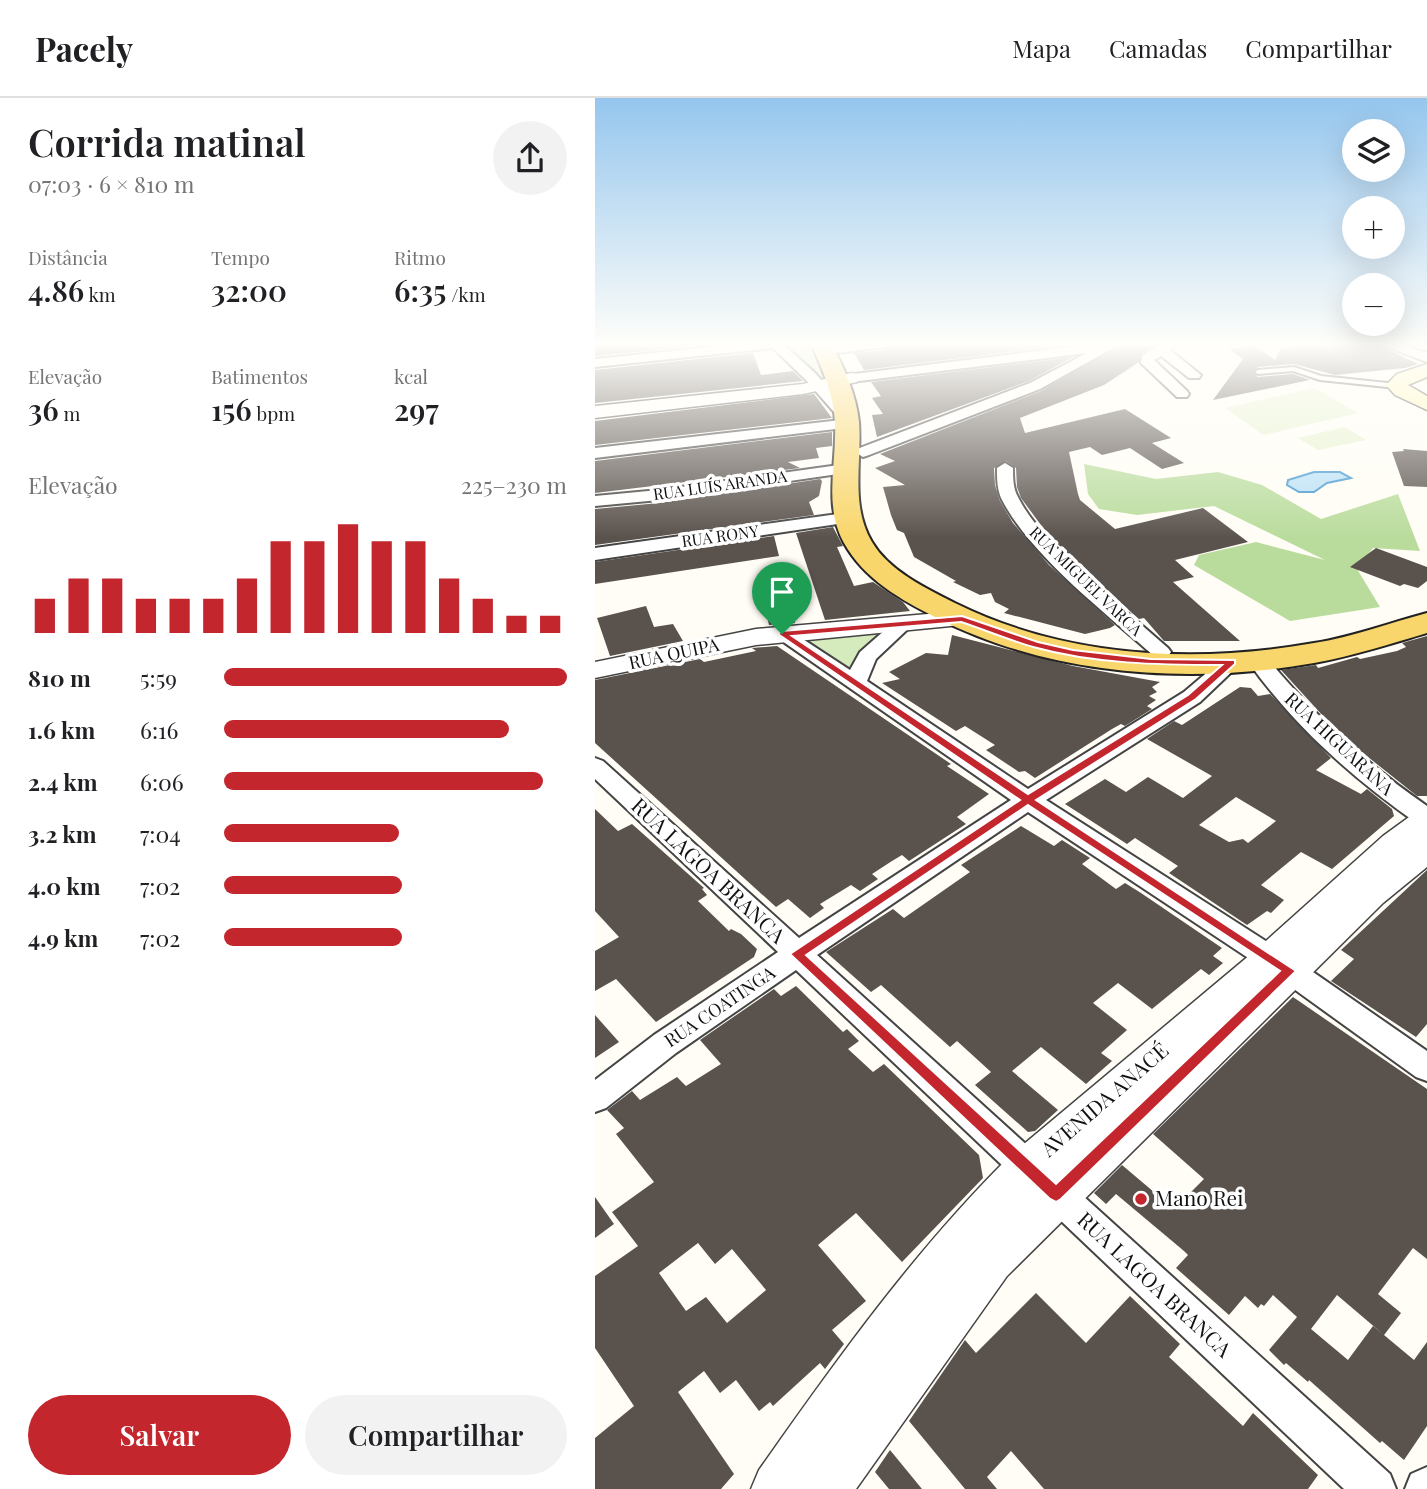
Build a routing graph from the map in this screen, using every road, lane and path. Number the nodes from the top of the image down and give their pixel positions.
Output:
1 (627, 408) edge
2 (843, 408) edge
3 (856, 408) edge
4 (981, 408) edge
5 (595, 412) edge
6 (846, 420) junction
7 (595, 453) edge
8 (854, 460) junction
9 (1005, 468) dead end
10 (595, 501) edge
11 (845, 518) junction
12 (595, 554) edge
13 (1427, 610) edge
14 (962, 619) junction
15 (1427, 624) edge
16 (901, 626) junction
17 (782, 634) junction
18 (1161, 652) junction
19 (1245, 662) junction
20 (595, 670) edge
21 (855, 683) junction
22 (595, 766) edge
23 (1028, 800) junction
24 (1427, 819) edge
25 (1427, 849) edge
26 (797, 954) junction
27 (1280, 965) junction
28 (1427, 1068) edge
29 (595, 1098) edge
30 (1041, 1181) junction
31 (778, 1489) edge
32 (823, 1489) edge
33 (1375, 1489) edge

1 - 5 street
2 - 6 main road
3 - 8 main road
4 - 8 street, RUA LUÍS ARANDA
6 - 7 street
6 - 8 main road
8 - 10 street, RUA LUÍS ARANDA
8 - 11 main road
8 - 18 main road
9 - 18 street, RUA MIGUEL VARCA
11 - 12 street, RUA RONY
11 - 14 main road
13 - 18 main road
14 - 16 street, RUA QUIPA
14 - 19 main road
15 - 19 main road
16 - 17 street, RUA QUIPA
16 - 21 street
17 - 20 street, RUA QUIPA
17 - 21 street
19 - 23 street, RUA COATINGA
19 - 24 street, RUA HIGUARANA
21 - 23 street
22 - 26 street, RUA LAGOA BRANCA
23 - 26 street, RUA COATINGA
23 - 27 street
24 - 27 street, AVENIDA ANACÉ
25 - 27 street, AVENIDA ANACÉ
26 - 29 street, RUA COATINGA
26 - 30 street, RUA LAGOA BRANCA
27 - 28 street
27 - 30 street, AVENIDA ANACÉ
30 - 31 street, AVENIDA ANACÉ
30 - 32 street, AVENIDA ANACÉ
30 - 33 street, RUA LAGOA BRANCA

